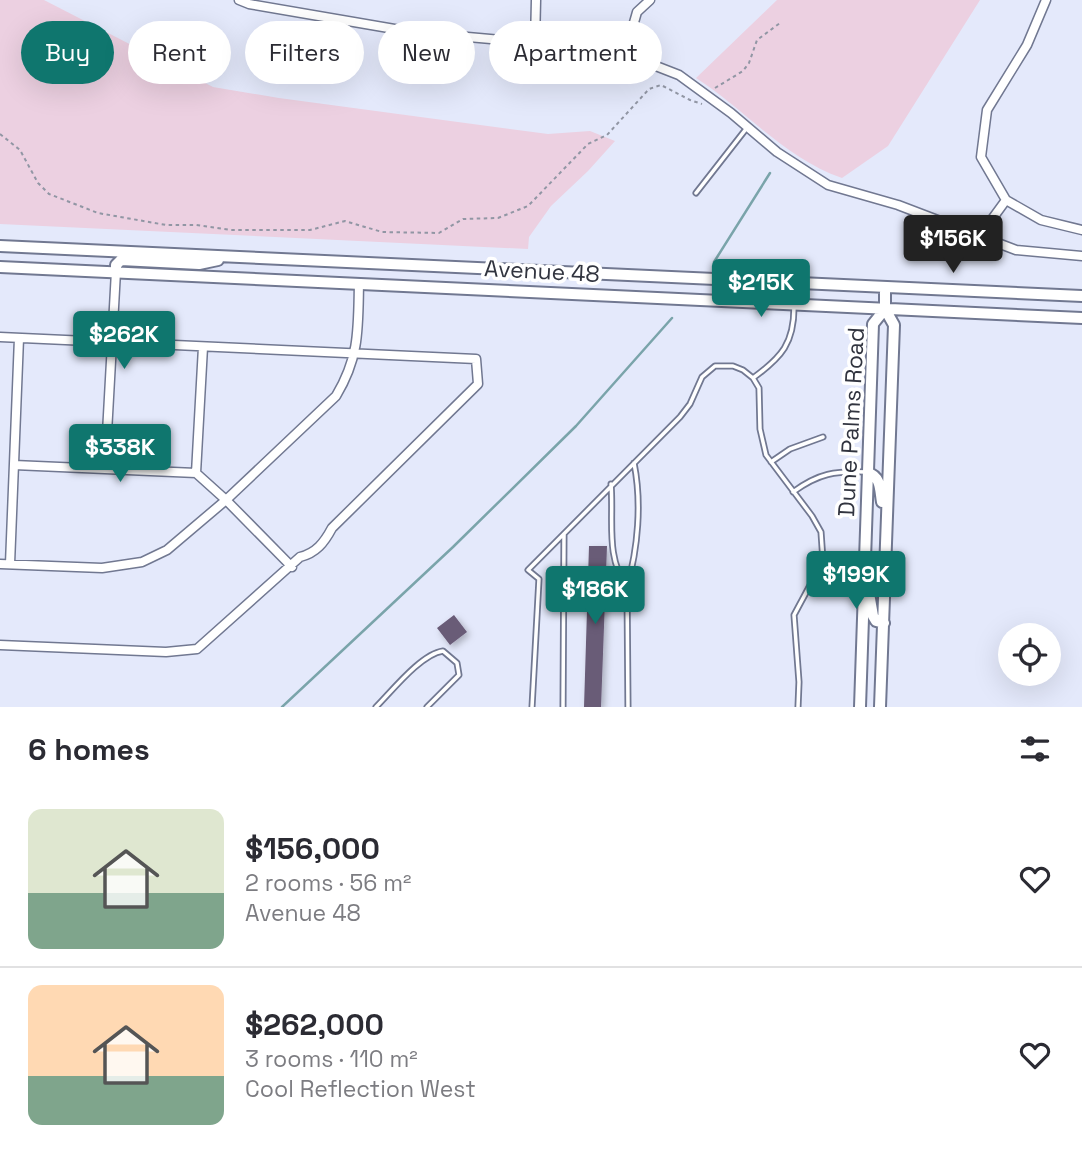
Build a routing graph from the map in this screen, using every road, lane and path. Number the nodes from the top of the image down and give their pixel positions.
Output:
1 (239, 0) edge
2 (536, 0) edge
3 (650, 0) edge
4 (1046, 0) edge
5 (536, 21) edge
6 (634, 21) edge
7 (780, 23) dead end
8 (489, 39) edge
9 (662, 68) edge
10 (715, 88) dead end
11 (704, 102) dead end
12 (748, 127) junction
13 (0, 134) edge
14 (695, 193) dead end
15 (1006, 200) junction
16 (1082, 230) edge
17 (979, 237) junction
18 (0, 246) edge
19 (1082, 256) edge
20 (231, 257) junction
21 (360, 263) junction
22 (0, 267) edge
23 (116, 271) junction
24 (359, 283) junction
25 (885, 288) junction
26 (1082, 296) edge
27 (794, 305) junction
28 (885, 309) junction
29 (1082, 318) edge
30 (0, 337) edge
31 (19, 338) junction
32 (111, 342) junction
33 (203, 347) junction
34 (356, 354) junction
35 (753, 378) junction
36 (823, 437) dead end
37 (771, 462) junction
38 (634, 463) junction
39 (14, 465) junction
40 (105, 469) junction
41 (868, 472) junction
42 (195, 473) junction
43 (611, 484) junction
44 (793, 492) junction
45 (226, 500) junction
46 (886, 529) junction
47 (564, 533) junction
48 (0, 564) edge
49 (10, 564) junction
50 (292, 567) junction
51 (865, 569) junction
52 (627, 587) junction
53 (884, 623) junction
54 (0, 645) edge
55 (376, 707) edge
56 (427, 707) edge
57 (532, 707) edge
58 (563, 707) edge
59 (628, 707) edge
60 (798, 707) edge
61 (860, 707) edge
62 (880, 707) edge

1 - 8 street
2 - 5 street
3 - 6 street
4 - 15 street
7 - 10 path
9 - 12 street
11 - 13 path
12 - 14 lane
12 - 17 street
15 - 16 street
15 - 17 street
17 - 19 street
18 - 20 main road, Avenue 48
20 - 21 main road, Avenue 48
20 - 23 main road
21 - 24 main road
21 - 25 main road, Avenue 48
22 - 23 main road, Avenue 48
23 - 24 main road, Avenue 48
23 - 32 street
24 - 27 main road, Avenue 48
24 - 34 street
25 - 26 main road, Avenue 48
25 - 28 main road, Dune Palms Road
27 - 28 main road, Avenue 48
27 - 35 lane
28 - 29 main road, Avenue 48
28 - 41 main road, Dune Palms Road
28 - 46 main road, Dune Palms Road
30 - 31 street
31 - 32 street
31 - 39 street
32 - 33 street
32 - 40 street
33 - 34 street
33 - 42 street
34 - 45 street
34 - 50 street
35 - 37 lane
35 - 38 lane
36 - 37 lane
37 - 44 lane
38 - 43 lane
38 - 52 lane
39 - 40 street
39 - 49 street
40 - 42 street
41 - 44 lane
41 - 46 main road
41 - 51 main road, Dune Palms Road
42 - 45 street
43 - 47 lane
43 - 52 lane
44 - 60 lane
45 - 49 street
45 - 50 street
46 - 53 main road, Dune Palms Road
47 - 57 lane
47 - 58 lane
48 - 49 street
50 - 54 street
51 - 53 main road
51 - 61 main road, Dune Palms Road
52 - 59 lane
53 - 62 main road, Dune Palms Road
55 - 56 lane

